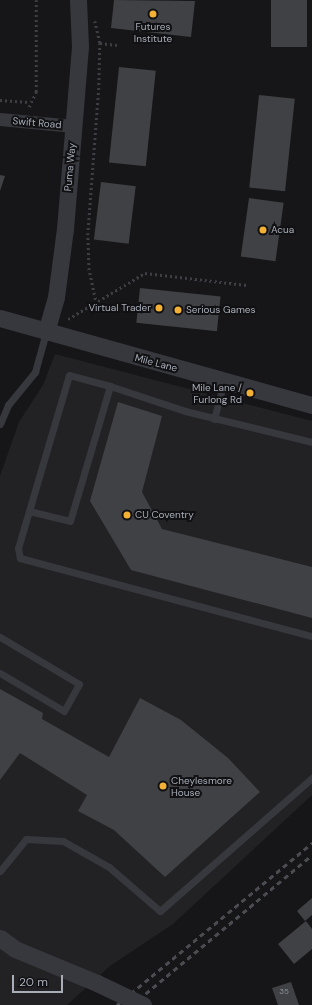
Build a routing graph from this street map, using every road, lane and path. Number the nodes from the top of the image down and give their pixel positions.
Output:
1 (36, 0) edge
2 (78, 0) edge
3 (79, 21) junction
4 (100, 44) junction
5 (118, 45) dead end
6 (0, 100) edge
7 (0, 120) edge
8 (74, 126) junction
9 (246, 285) dead end
10 (96, 300) junction
11 (0, 318) edge
12 (46, 332) junction
13 (224, 381) junction
14 (110, 386) junction
15 (312, 405) edge
16 (214, 419) junction
17 (0, 424) edge
18 (312, 442) edge
19 (29, 511) junction
20 (312, 636) edge
21 (0, 637) edge
22 (0, 673) edge
23 (312, 778) edge
24 (0, 871) edge
25 (0, 938) edge
26 (143, 1005) edge

1 - 6 path
2 - 3 street, Puma Way
3 - 4 path
3 - 8 street, Puma Way
4 - 5 path
4 - 10 path
7 - 8 street, Swift Road
8 - 12 street, Puma Way
9 - 10 path
10 - 12 path
11 - 12 street, Mile Lane
12 - 13 street, Mile Lane
12 - 17 lane
13 - 15 street, Mile Lane
13 - 16 lane
14 - 16 lane
14 - 19 lane
14 - 19 lane
16 - 18 lane
19 - 20 lane
21 - 22 lane
23 - 24 lane
25 - 26 street, bridge

